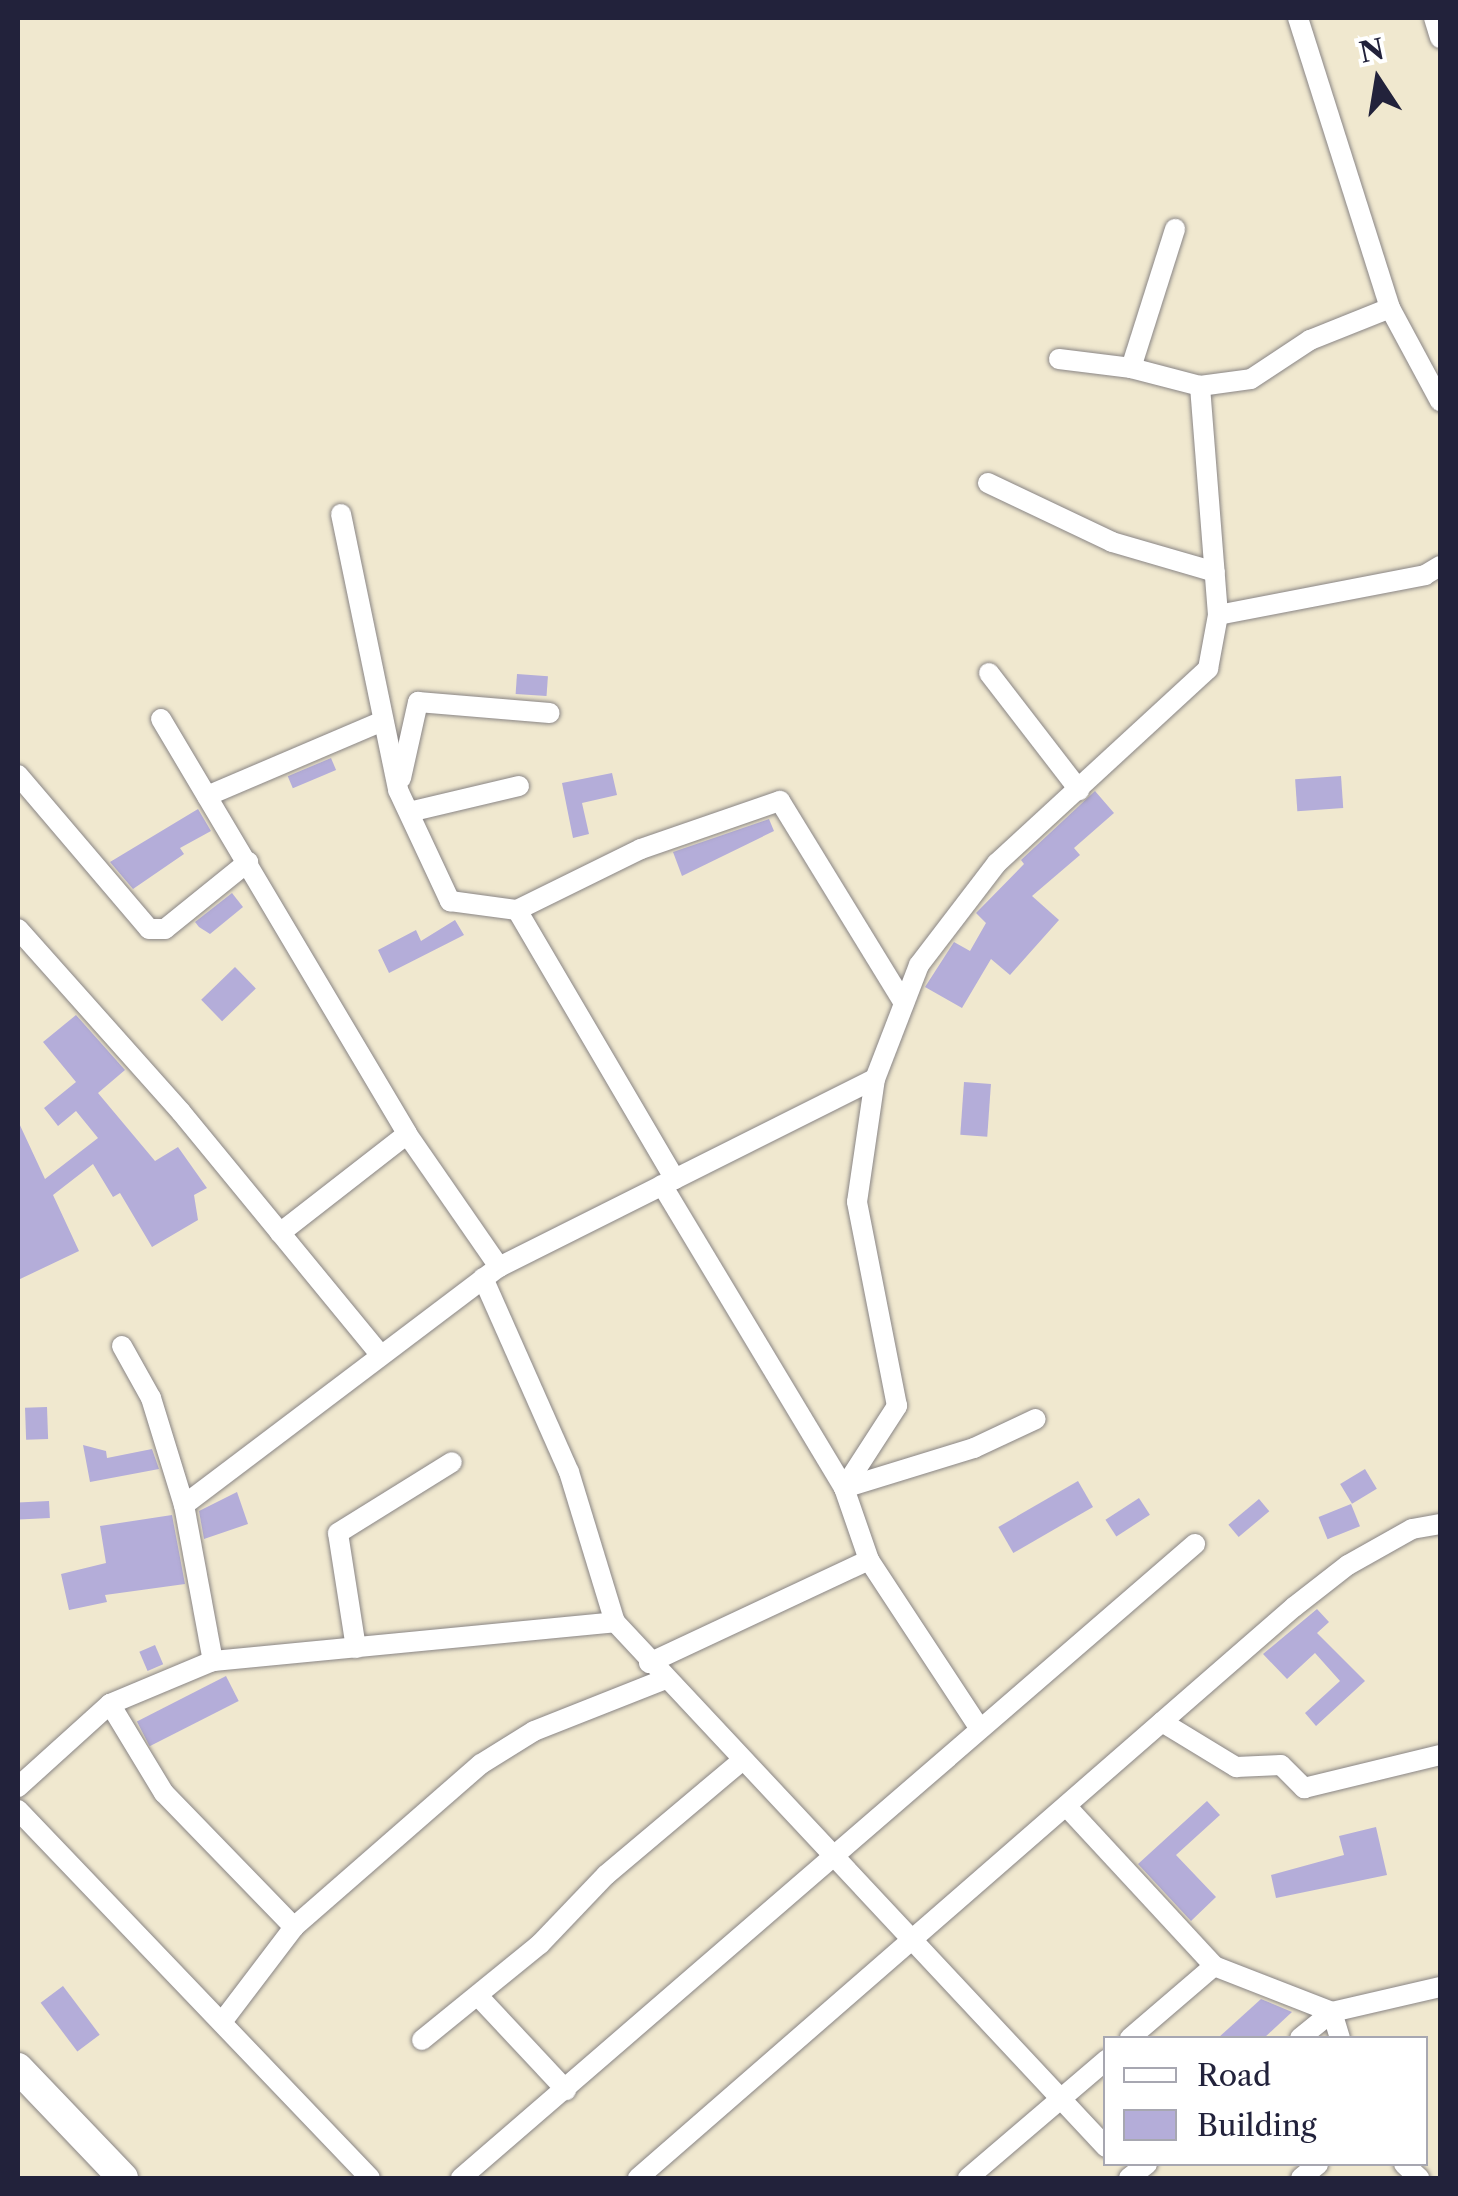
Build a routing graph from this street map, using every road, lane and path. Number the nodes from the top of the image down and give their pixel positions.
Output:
1 (1298, 18) edge
2 (1434, 18) edge
3 (1440, 38) edge
4 (1175, 229) dead end
5 (1390, 308) junction
6 (1058, 359) dead end
7 (1131, 368) junction
8 (1200, 386) junction
9 (1440, 401) edge
10 (988, 483) dead end
11 (341, 514) dead end
12 (1440, 566) edge
13 (1215, 572) junction
14 (1218, 615) junction
15 (989, 673) dead end
16 (550, 713) dead end
17 (161, 719) dead end
18 (383, 721) junction
19 (18, 775) edge
20 (520, 786) dead end
21 (398, 790) junction
22 (1079, 790) junction
23 (207, 796) junction
24 (409, 812) junction
25 (248, 862) junction
26 (517, 910) junction
27 (18, 929) edge
28 (904, 1003) junction
29 (875, 1079) junction
30 (407, 1134) junction
31 (669, 1182) junction
32 (280, 1233) junction
33 (491, 1273) junction
34 (122, 1346) dead end
35 (379, 1353) junction
36 (1036, 1419) dead end
37 (452, 1462) dead end
38 (844, 1488) junction
39 (184, 1506) junction
40 (1440, 1524) edge
41 (1195, 1544) dead end
42 (869, 1560) junction
43 (615, 1622) junction
44 (356, 1648) junction
45 (213, 1661) junction
46 (656, 1672) junction
47 (110, 1704) junction
48 (1162, 1722) junction
49 (978, 1726) junction
50 (1440, 1756) edge
51 (740, 1762) junction
52 (18, 1787) edge
53 (1066, 1807) junction
54 (18, 1810) edge
55 (828, 1856) junction
56 (294, 1927) junction
57 (910, 1940) junction
58 (1214, 1966) junction
59 (1440, 1987) edge
60 (478, 1996) junction
61 (1332, 2012) junction
62 (222, 2022) junction
63 (1132, 2036) edge
64 (1302, 2036) edge
65 (1339, 2036) edge
66 (422, 2040) dead end
67 (1103, 2063) edge
68 (19, 2072) edge
69 (566, 2090) junction
70 (1060, 2099) junction
71 (1103, 2145) edge
72 (123, 2178) edge
73 (370, 2178) edge
74 (461, 2178) edge
75 (638, 2178) edge
76 (968, 2178) edge

1 - 5 street
2 - 3 street
4 - 7 street
5 - 8 street
5 - 9 street
6 - 7 street
7 - 8 street
8 - 13 street
10 - 13 street
11 - 18 street
12 - 14 street
13 - 14 street
14 - 22 street
15 - 22 street
16 - 21 street
17 - 23 street
18 - 21 street
18 - 23 street
19 - 25 street
20 - 24 street
21 - 24 street
22 - 28 street
23 - 25 street
24 - 26 street
25 - 30 street
26 - 28 street
26 - 31 street
27 - 32 street
28 - 29 street
29 - 31 street
29 - 38 street
30 - 32 street
30 - 33 street
31 - 33 street
31 - 38 street
32 - 35 street
33 - 35 street
33 - 43 street
34 - 39 street
35 - 39 street
36 - 38 street
37 - 44 street
38 - 42 street
39 - 45 street
40 - 48 street
41 - 49 street
42 - 46 street
42 - 49 street
43 - 44 street
43 - 46 street
44 - 45 street
45 - 47 street
46 - 51 street
46 - 56 street
47 - 52 street
47 - 56 street
48 - 50 street
48 - 53 street
49 - 55 street
51 - 55 street
51 - 60 street
53 - 57 street
53 - 58 street
54 - 62 street
55 - 57 street
55 - 69 street
56 - 62 street
57 - 70 street
57 - 75 street
58 - 61 street
58 - 63 street
59 - 61 street
60 - 66 street
60 - 69 street
61 - 64 street
61 - 65 street
62 - 73 street
67 - 70 street
68 - 72 main road
69 - 74 street
70 - 71 street
70 - 76 street

